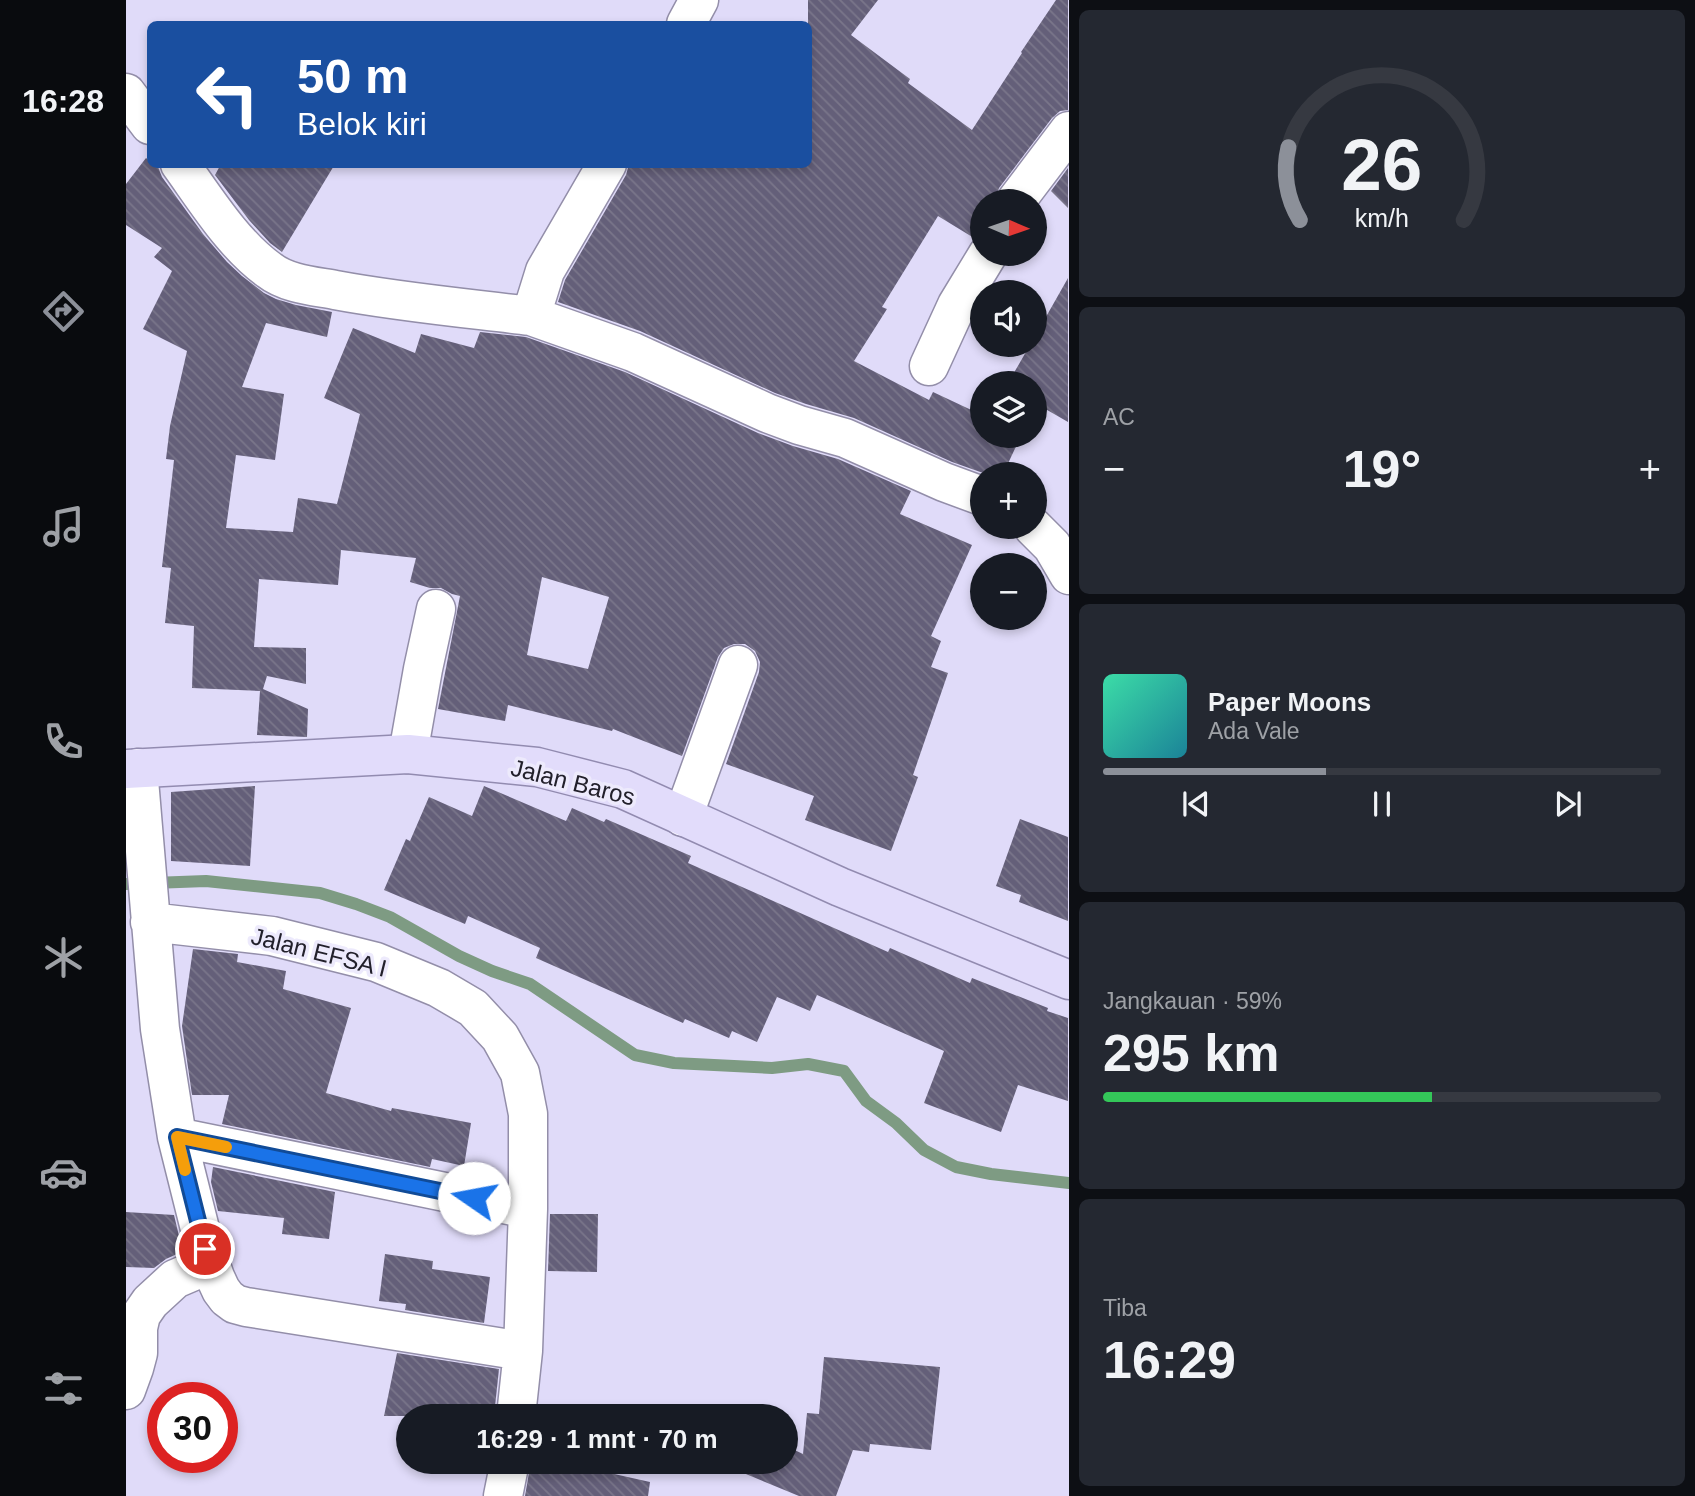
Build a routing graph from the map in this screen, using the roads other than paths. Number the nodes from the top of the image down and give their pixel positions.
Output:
1 (699, 0) edge
2 (688, 21) edge
3 (126, 93) edge
4 (147, 121) edge
5 (1069, 131) edge
6 (183, 168) edge
7 (605, 168) edge
8 (1025, 189) edge
9 (981, 266) edge
10 (530, 316) junction
11 (929, 366) dead end
12 (970, 492) edge
13 (1045, 539) edge
14 (1069, 575) edge
15 (436, 609) dead end
16 (738, 665) dead end
17 (408, 754) junction
18 (132, 769) edge
19 (683, 817) junction
20 (150, 915) junction
21 (1069, 980) edge
22 (177, 1137) junction
23 (528, 1209) junction
24 (211, 1264) junction
25 (523, 1351) junction
26 (126, 1390) edge
27 (517, 1404) edge
28 (507, 1474) edge
29 (503, 1496) edge

1 - 2 street
3 - 4 street
5 - 8 street
6 - 10 street
7 - 10 street
9 - 11 street
10 - 12 street
13 - 14 street
15 - 17 street
16 - 19 street
17 - 18 main road, Jalan Baros
17 - 19 main road, Jalan Baros
18 - 20 street
19 - 21 main road, Jalan Baros
20 - 22 street
20 - 23 street, Jalan EFSA I
22 - 23 street
22 - 24 street
23 - 25 street, Jalan EFSA I
24 - 25 street
24 - 26 street
25 - 27 street, Jalan EFSA I
28 - 29 street

